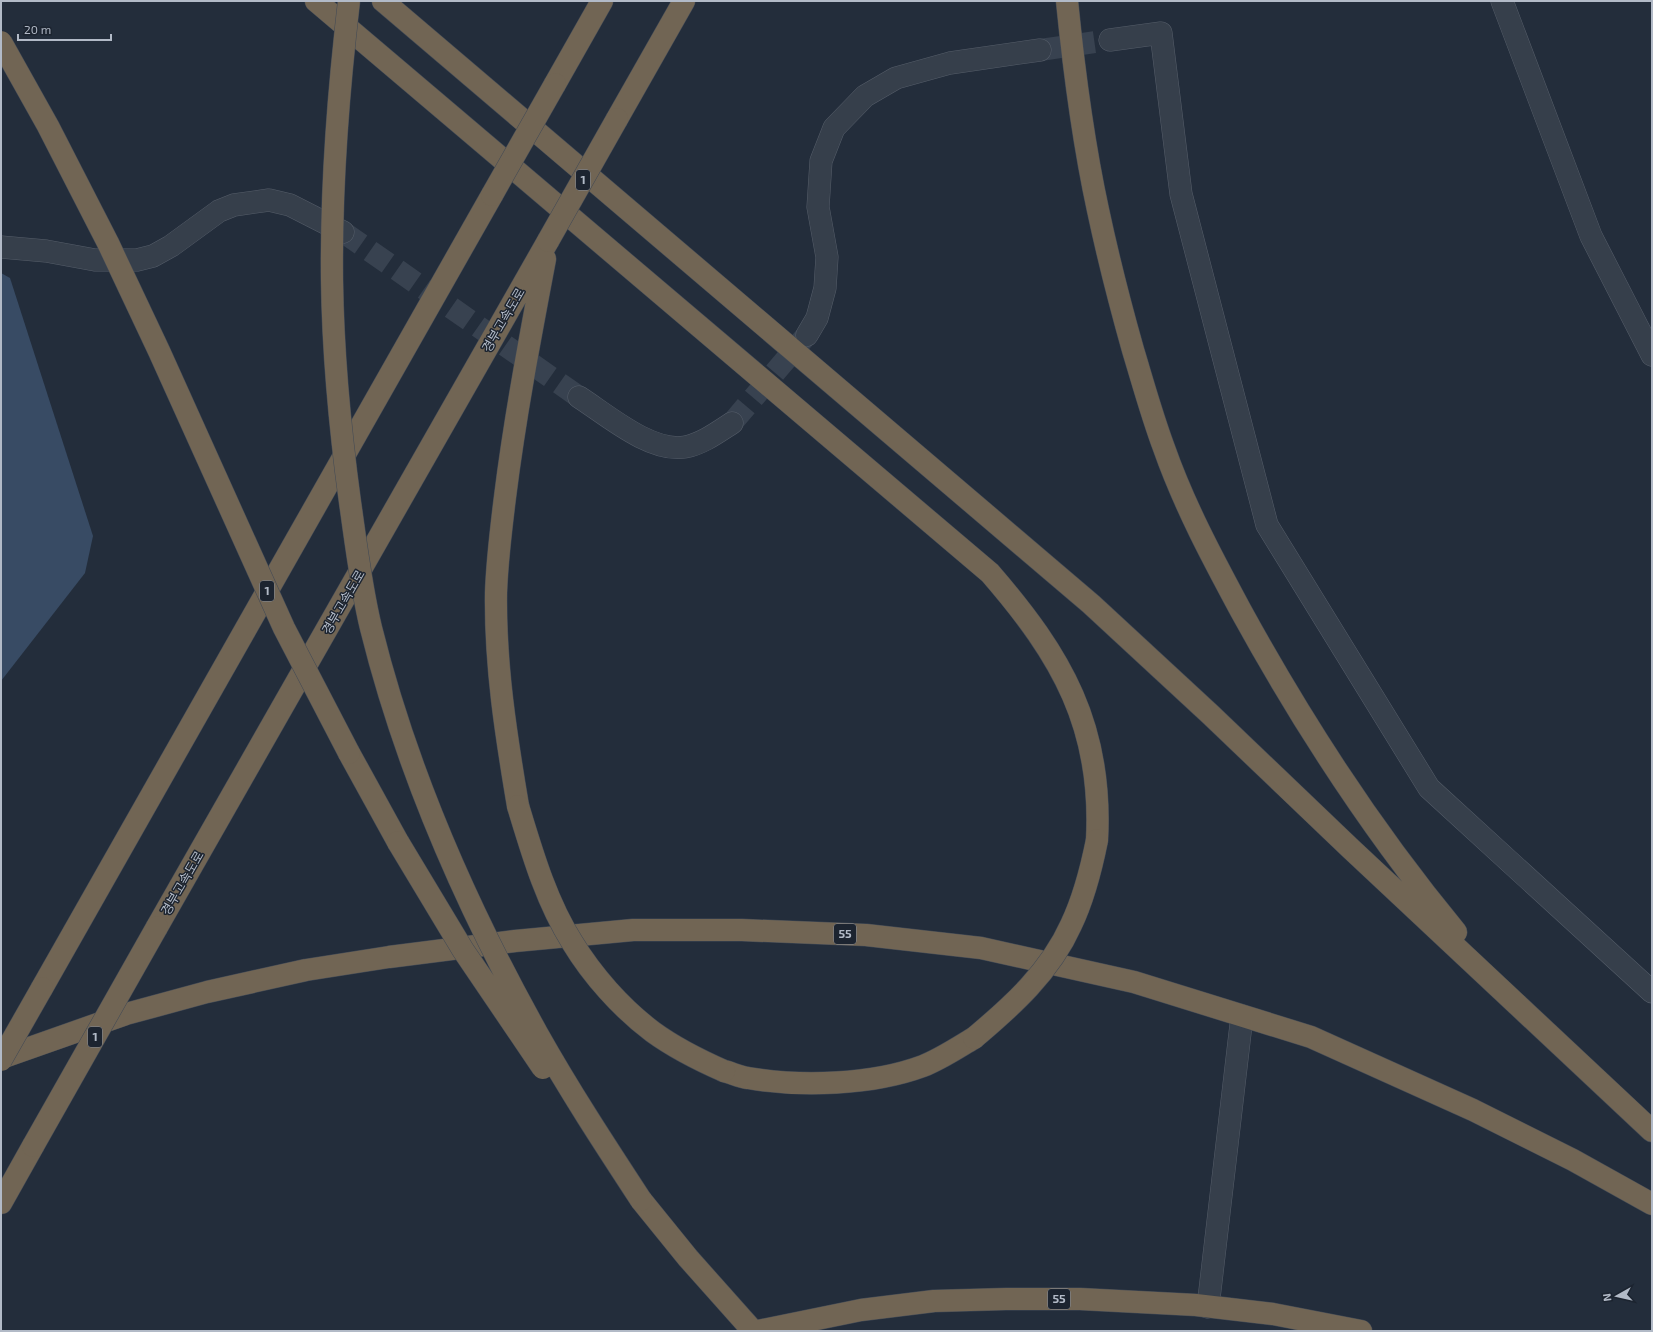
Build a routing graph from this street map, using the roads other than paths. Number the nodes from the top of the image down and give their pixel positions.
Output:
1 (316, 1) edge
2 (349, 1) edge
3 (383, 1) edge
4 (602, 1) edge
5 (684, 1) edge
6 (1067, 1) edge
7 (1502, 1) edge
8 (1110, 40) tunnel mouth
9 (1, 42) edge
10 (1040, 50) tunnel mouth
11 (343, 232) tunnel mouth
12 (548, 242) junction
13 (1, 247) edge
14 (808, 335) tunnel mouth
15 (1652, 355) edge
16 (579, 397) tunnel mouth
17 (732, 424) tunnel mouth
18 (1652, 992) edge
19 (1242, 1016) junction
20 (1, 1059) edge
21 (1579, 1063) junction
22 (1652, 1131) edge
23 (641, 1200) junction
24 (1, 1202) edge
25 (1652, 1204) edge
26 (1208, 1307) junction
27 (753, 1331) edge
28 (758, 1331) edge
29 (1361, 1331) edge

1 - 12 highway, bridge
2 - 23 highway, bridge
3 - 21 highway
4 - 20 highway, 1, bridge
5 - 12 highway, 경부고속도로 / 1, bridge
6 - 21 highway
7 - 15 street
8 - 18 street
9 - 23 highway, bridge
10 - 14 street
11 - 13 street
12 - 24 highway, 경부고속도로 / 1, bridge
16 - 17 street
19 - 20 highway, 55
19 - 25 highway, 55
19 - 26 street
21 - 22 highway
23 - 27 highway
26 - 28 highway, 55
26 - 29 highway, 55

